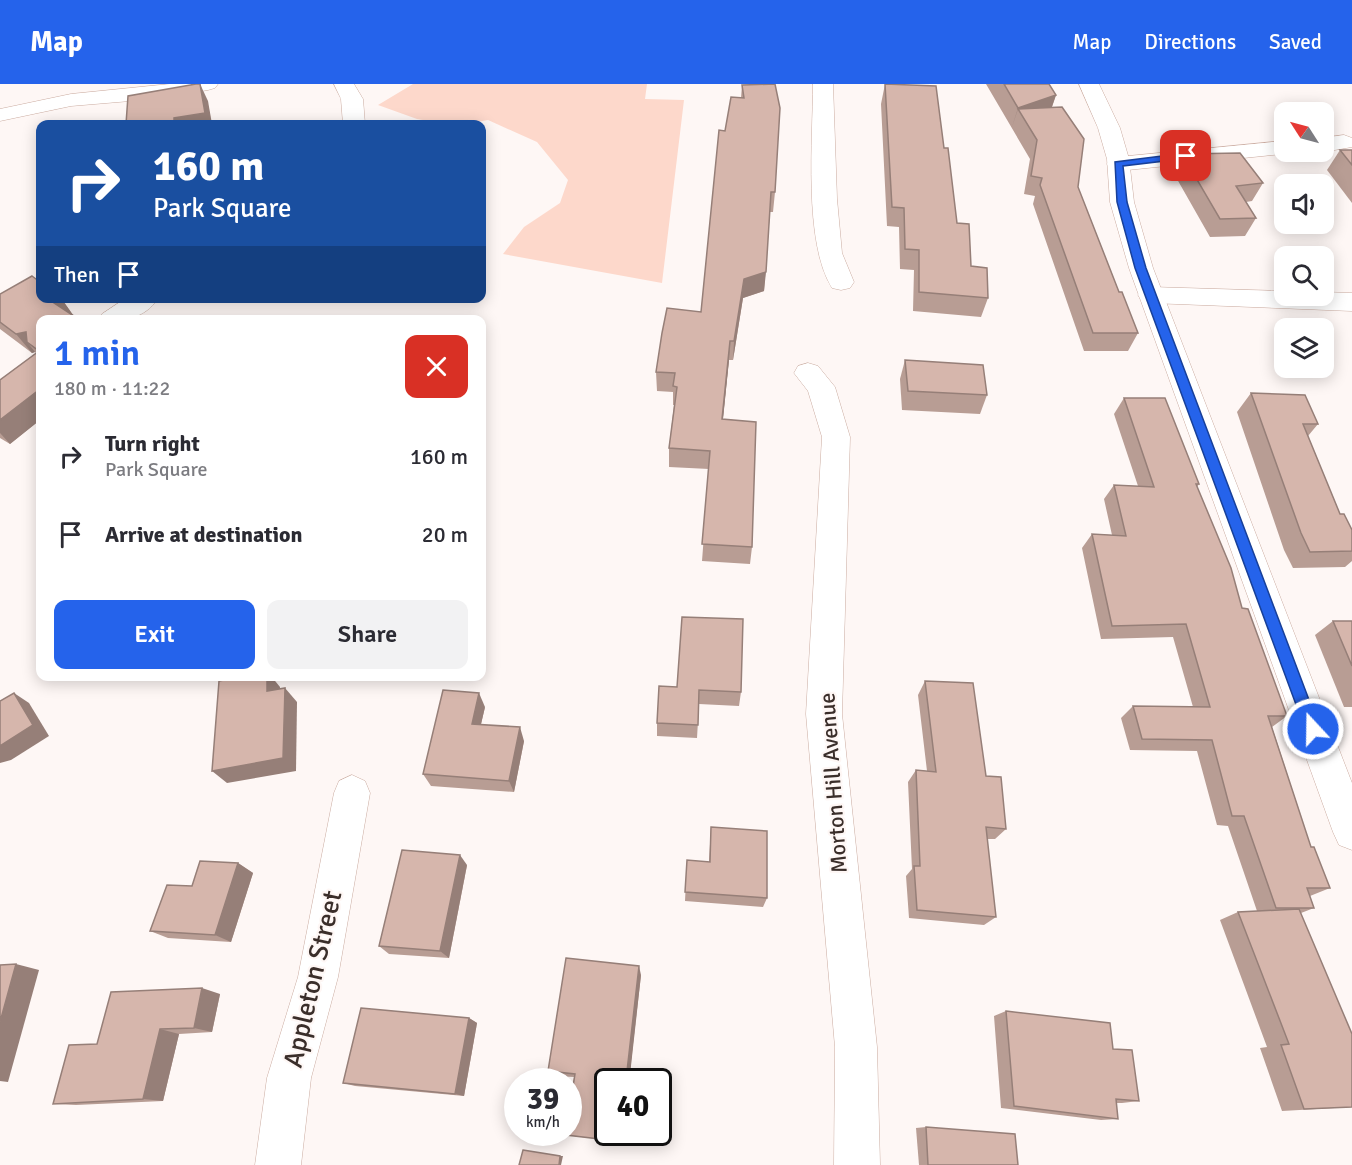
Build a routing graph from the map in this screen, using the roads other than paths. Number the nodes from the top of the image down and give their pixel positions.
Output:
1 (208, 84) edge
2 (344, 84) edge
3 (823, 84) edge
4 (1089, 84) edge
5 (0, 115) edge
6 (354, 120) edge
7 (1274, 149) edge
8 (1118, 164) junction
9 (841, 282) dead end
10 (1151, 295) junction
11 (1352, 302) edge
12 (137, 303) edge
13 (119, 315) edge
14 (808, 373) dead end
15 (352, 793) dead end
16 (1352, 832) edge
17 (278, 1165) edge
18 (857, 1165) edge

1 - 5 street
2 - 6 street
3 - 9 street
4 - 8 street
7 - 8 street
8 - 10 street
10 - 11 street
10 - 16 street
12 - 13 street
14 - 18 street, Morton Hill Avenue
15 - 17 street, Appleton Street

